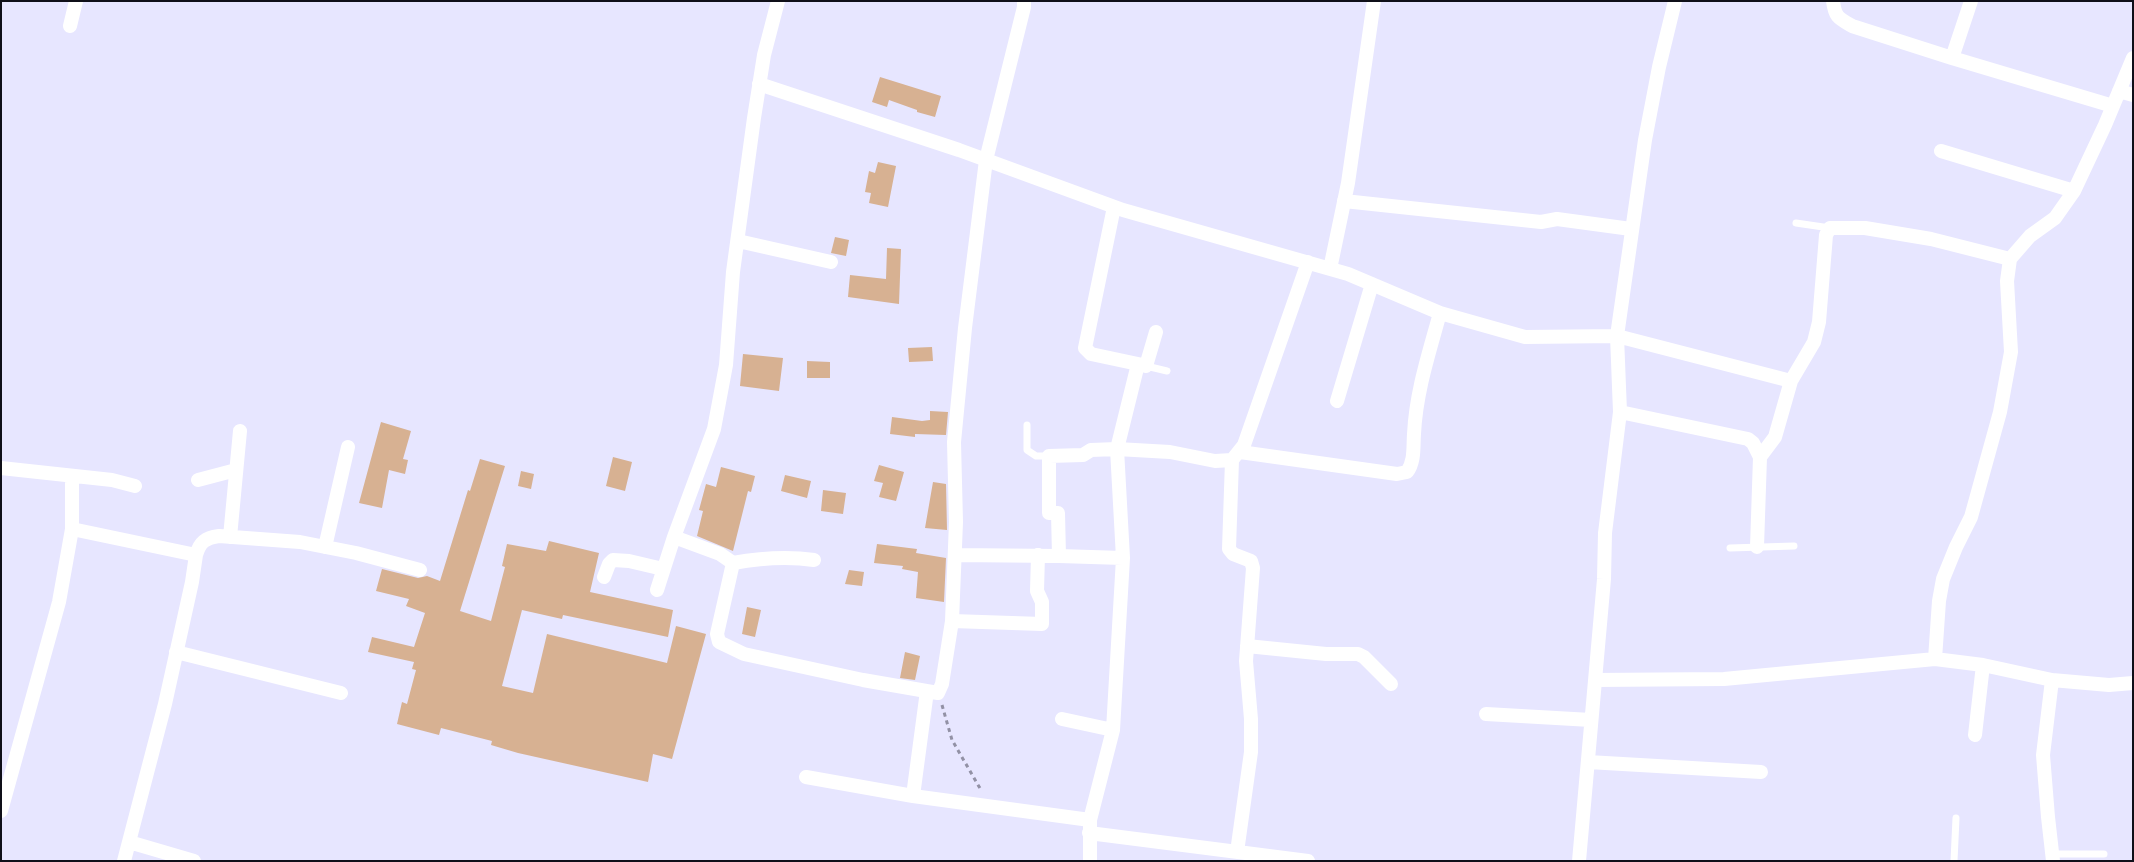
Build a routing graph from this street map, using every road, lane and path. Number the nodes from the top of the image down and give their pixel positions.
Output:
1 (76, 1) edge
2 (778, 1) edge
3 (1024, 1) edge
4 (1374, 1) edge
5 (1676, 1) edge
6 (1833, 1) edge
7 (1971, 1) edge
8 (70, 26) dead end
9 (1952, 58) junction
10 (2133, 58) edge
11 (759, 84) junction
12 (2126, 93) edge
13 (2113, 106) junction
14 (1941, 151) dead end
15 (986, 160) junction
16 (2074, 191) junction
17 (1344, 201) junction
18 (1114, 206) junction
19 (1796, 223) dead end
20 (1830, 228) junction
21 (1631, 229) junction
22 (738, 241) junction
23 (2010, 259) junction
24 (831, 262) dead end
25 (1308, 262) junction
26 (1330, 268) junction
27 (1372, 284) junction
28 (1440, 313) junction
29 (1156, 332) dead end
30 (1616, 336) junction
31 (1142, 365) junction
32 (1167, 371) dead end
33 (1791, 381) junction
34 (1337, 401) dead end
35 (1620, 412) junction
36 (1027, 426) dead end
37 (240, 431) dead end
38 (348, 447) dead end
39 (1117, 449) junction
40 (1050, 456) junction
41 (1236, 456) junction
42 (1760, 457) junction
43 (1, 468) edge
44 (236, 470) junction
45 (72, 476) junction
46 (198, 480) dead end
47 (135, 486) dead end
48 (72, 529) junction
49 (230, 537) junction
50 (674, 537) junction
51 (1794, 546) dead end
52 (325, 547) junction
53 (1757, 547) junction
54 (1730, 548) dead end
55 (196, 555) junction
56 (955, 555) junction
57 (1038, 555) junction
58 (1059, 556) junction
59 (1122, 558) junction
60 (814, 560) dead end
61 (732, 563) junction
62 (663, 569) junction
63 (420, 570) dead end
64 (604, 577) dead end
65 (657, 590) dead end
66 (952, 621) junction
67 (1247, 646) junction
68 (176, 652) junction
69 (1935, 659) junction
70 (1983, 665) junction
71 (1595, 680) junction
72 (2052, 680) junction
73 (2133, 683) edge
74 (1390, 684) dead end
75 (932, 692) junction
76 (341, 693) dead end
77 (1486, 714) dead end
78 (1062, 719) dead end
79 (1592, 720) junction
80 (1113, 730) junction
81 (1975, 735) dead end
82 (1588, 762) junction
83 (1761, 772) dead end
84 (806, 777) dead end
85 (982, 792) dead end
86 (913, 796) junction
87 (1, 811) edge
88 (1956, 818) dead end
89 (1090, 827) junction
90 (129, 842) junction
91 (1237, 852) junction
92 (2104, 854) dead end
93 (2053, 857) edge
94 (124, 861) edge
95 (194, 861) edge
96 (1090, 861) edge
97 (1308, 861) edge
98 (1579, 861) edge
99 (1954, 861) edge

1 - 8 street
2 - 11 street
3 - 15 street
4 - 17 street
5 - 21 street
6 - 9 street
7 - 9 street
9 - 13 street
10 - 12 street
11 - 15 street
11 - 22 street
12 - 13 street
13 - 16 street
14 - 16 street
15 - 18 street
15 - 56 street
16 - 23 street
17 - 21 street
17 - 26 street
18 - 25 street
18 - 31 street
19 - 20 lane
20 - 23 street
20 - 33 street
21 - 30 street
22 - 24 street
22 - 50 street
23 - 69 street
25 - 26 street
25 - 41 street
26 - 27 street
27 - 28 street
27 - 34 street
28 - 30 street
28 - 41 street
29 - 31 street
30 - 33 street
30 - 35 street
31 - 32 lane
31 - 39 street
33 - 42 street
35 - 42 street
35 - 71 street
36 - 40 lane
37 - 44 street
38 - 52 street
39 - 40 street
39 - 41 street
39 - 59 street
40 - 58 street
41 - 67 street
42 - 53 street
43 - 45 street
44 - 46 street
44 - 49 street
45 - 47 street
45 - 48 street
48 - 55 street
48 - 87 street
49 - 52 street
49 - 55 street
50 - 61 street
50 - 62 street
51 - 53 lane
52 - 63 street
53 - 54 lane
55 - 68 street
56 - 57 street
56 - 66 street
57 - 58 street
57 - 66 street
58 - 59 street
59 - 80 street
60 - 61 street
61 - 75 street
62 - 64 street
62 - 65 street
66 - 75 street
67 - 74 street
67 - 91 street
68 - 76 street
68 - 90 street
69 - 70 street
69 - 71 street
70 - 72 street
70 - 81 street
71 - 79 street
72 - 73 street
72 - 93 street
75 - 85 path
75 - 86 street
77 - 79 street
78 - 80 street
79 - 82 street
80 - 89 street
82 - 83 street
82 - 98 street
84 - 86 street
86 - 89 street
88 - 99 lane
89 - 91 street
89 - 96 street
90 - 94 street
90 - 95 street
91 - 97 street
92 - 93 lane

